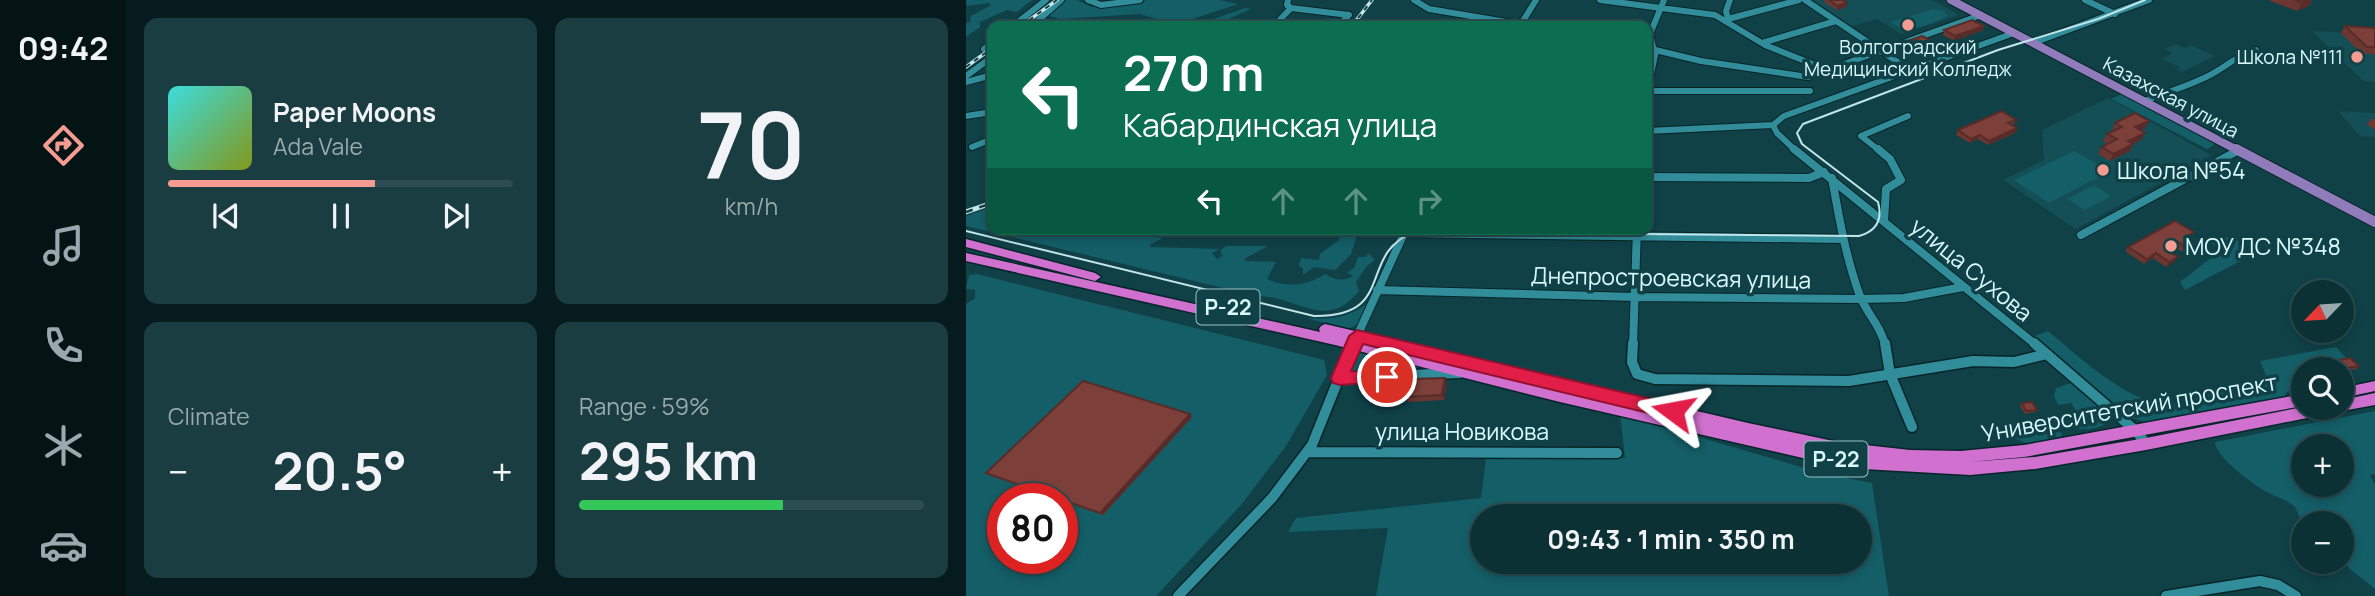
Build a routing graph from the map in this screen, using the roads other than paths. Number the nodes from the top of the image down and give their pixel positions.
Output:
1 (1046, 0) edge
2 (1061, 0) edge
3 (1088, 0) edge
4 (1140, 0) edge
5 (1288, 0) edge
6 (1413, 0) edge
7 (1536, 0) edge
8 (1600, 0) edge
9 (1664, 0) edge
10 (1730, 0) edge
11 (1799, 0) edge
12 (1805, 0) edge
13 (1951, 0) edge
14 (2085, 0) edge
15 (2149, 0) edge
16 (1291, 8) junction
17 (1660, 9) junction
18 (2115, 14) junction
19 (1981, 15) junction
20 (1728, 19) junction
21 (1019, 21) edge
22 (1038, 21) edge
23 (1279, 21) edge
24 (1343, 21) edge
25 (1493, 21) edge
26 (1523, 21) edge
27 (1836, 21) junction
28 (1652, 27) edge
29 (2014, 33) junction
30 (1762, 43) junction
31 (2033, 43) junction
32 (987, 46) edge
33 (984, 49) dead end
34 (1652, 49) edge
35 (2256, 50) dead end
36 (1881, 51) junction
37 (1652, 52) edge
38 (987, 61) edge
39 (1652, 68) edge
40 (1825, 69) junction
41 (1911, 71) junction
42 (966, 76) edge
43 (987, 76) edge
44 (1808, 76) junction
45 (966, 82) edge
46 (1652, 91) edge
47 (1810, 91) junction
48 (2145, 101) junction
49 (1818, 103) junction
50 (987, 113) edge
51 (966, 116) edge
52 (1908, 116) dead end
53 (1773, 125) junction
54 (1652, 131) edge
55 (987, 141) edge
56 (968, 149) edge
57 (2239, 150) junction
58 (1824, 172) junction
59 (1652, 177) edge
60 (1832, 178) junction
61 (1884, 221) junction
62 (2375, 222) edge
63 (1652, 233) edge
64 (1403, 235) edge
65 (1637, 235) edge
66 (2081, 235) dead end
67 (1842, 239) junction
68 (966, 243) edge
69 (966, 257) edge
70 (1096, 281) junction
71 (1963, 287) junction
72 (1377, 290) junction
73 (1635, 297) junction
74 (1861, 299) junction
75 (1355, 340) junction
76 (2047, 354) junction
77 (1468, 373) junction
78 (1890, 374) junction
79 (1340, 378) junction
80 (2375, 386) edge
81 (2354, 390) edge
82 (2375, 399) edge
83 (2291, 403) edge
84 (2354, 403) edge
85 (2291, 414) edge
86 (1912, 427) dead end
87 (2142, 438) junction
88 (1307, 452) junction
89 (1618, 453) dead end
90 (1178, 596) edge
91 (2166, 596) edge
92 (2296, 596) edge

1 - 21 street
2 - 22 street
3 - 4 street
5 - 16 street
6 - 25 street
7 - 26 street
8 - 17 street
9 - 17 street
10 - 20 street
11 - 20 street
12 - 27 street
13 - 19 main road, Казахская улица
14 - 18 street
15 - 18 street
16 - 23 street
16 - 24 street
17 - 20 street
17 - 28 street
18 - 31 street
19 - 29 main road, Казахская улица
19 - 36 street
20 - 30 street
27 - 30 street
27 - 36 street
29 - 31 main road, Казахская улица
29 - 41 street
30 - 40 street
31 - 48 main road, Казахская улица
32 - 33 street
34 - 44 street
35 - 48 street
36 - 40 street
36 - 41 street
37 - 39 street
38 - 42 street
40 - 44 street
41 - 49 street
43 - 45 street
44 - 47 street
46 - 47 street
47 - 49 street
48 - 57 main road, Казахская улица
49 - 53 street
50 - 51 street
52 - 61 street
53 - 54 street
53 - 58 street, улица Сухова
55 - 56 street
57 - 62 main road, Казахская улица
57 - 66 street
58 - 59 street
58 - 60 street, улица Сухова
60 - 61 street, улица Сухова
60 - 67 street
61 - 71 street, улица Сухова
63 - 67 street
64 - 72 street
65 - 73 street
67 - 74 street
68 - 70 highway, Р-22
69 - 70 highway, Р-22
70 - 75 highway, Университетский проспект / Р-22
71 - 74 street, Днепростроевская улица
71 - 76 street, улица Сухова
72 - 73 street, Днепростроевская улица
72 - 75 street
73 - 74 street, Днепростроевская улица
73 - 78 street
74 - 78 street
75 - 77 highway, Университетский проспект / Р-22
75 - 79 street
75 - 87 highway, Университетский проспект / Р-22
76 - 78 street
76 - 87 street, улица Сухова
77 - 79 street
77 - 87 highway, Университетский проспект / Р-22
78 - 86 street
79 - 88 street
80 - 81 highway
82 - 84 highway
83 - 87 highway, Университетский проспект / Р-22
85 - 87 highway, Университетский проспект / Р-22
88 - 89 street, улица Новикова
88 - 90 street
91 - 92 street

